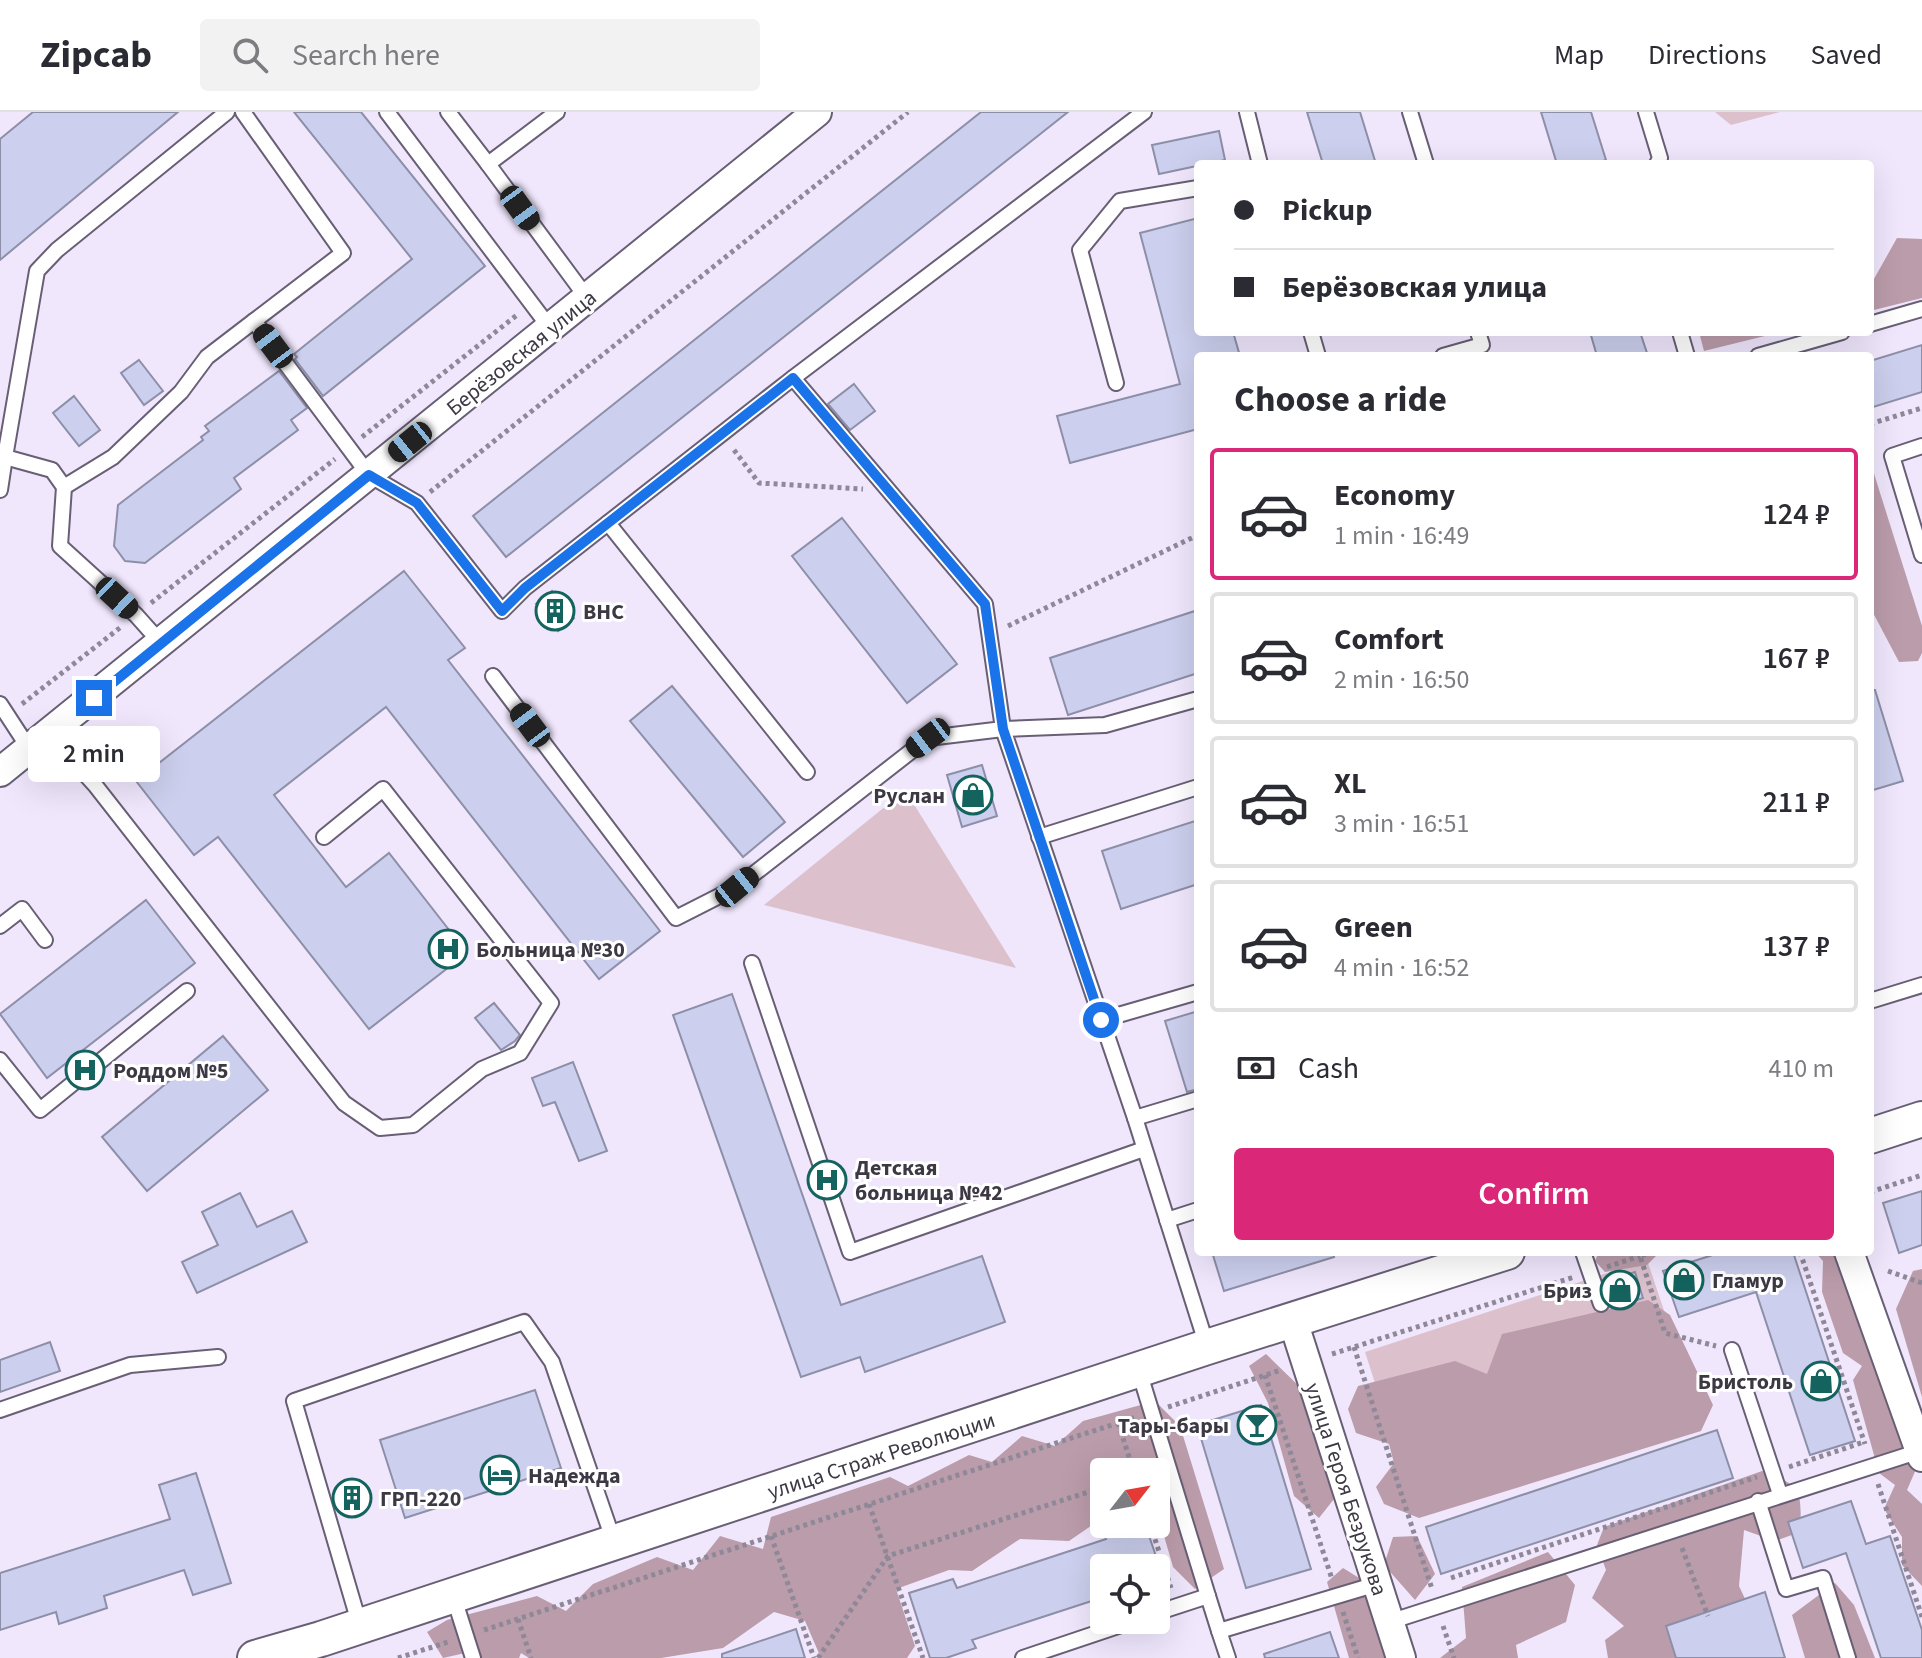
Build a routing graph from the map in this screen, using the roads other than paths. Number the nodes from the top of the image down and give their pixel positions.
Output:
1 (227, 112) edge
2 (243, 112) edge
3 (387, 112) edge
4 (448, 112) edge
5 (557, 112) edge
6 (817, 112) edge
7 (1144, 112) edge
8 (1247, 112) edge
9 (1410, 112) edge
10 (1646, 112) edge
11 (1259, 160) edge
12 (1425, 160) edge
13 (1659, 160) edge
14 (488, 164) junction
15 (1194, 189) edge
16 (587, 298) junction
17 (1922, 309) edge
18 (254, 321) junction
19 (1874, 323) edge
20 (550, 328) junction
21 (1828, 336) edge
22 (1482, 344) edge
23 (1456, 352) edge
24 (1772, 352) edge
25 (793, 378) junction
26 (1116, 383) dead end
27 (1922, 446) edge
28 (5, 457) junction
29 (369, 475) junction
30 (64, 487) junction
31 (0, 490) edge
32 (608, 523) junction
33 (1922, 555) edge
34 (161, 643) junction
35 (493, 676) dead end
36 (1194, 700) edge
37 (4, 710) edge
38 (1003, 729) junction
39 (40, 742) junction
40 (0, 772) edge
41 (807, 772) dead end
42 (1194, 788) edge
43 (324, 837) dead end
44 (1039, 837) junction
45 (0, 926) edge
46 (45, 940) dead end
47 (752, 963) dead end
48 (1922, 985) edge
49 (187, 991) dead end
50 (1194, 993) edge
51 (1874, 1000) edge
52 (1101, 1020) junction
53 (0, 1060) edge
54 (1194, 1100) edge
55 (1135, 1118) junction
56 (1922, 1119) edge
57 (1874, 1135) edge
58 (1144, 1149) junction
59 (1194, 1211) edge
60 (1167, 1220) junction
61 (1495, 1256) edge
62 (1584, 1256) edge
63 (1850, 1256) edge
64 (1601, 1304) dead end
65 (1293, 1321) junction
66 (1207, 1347) junction
67 (1732, 1350) road end
68 (218, 1357) dead end
69 (1139, 1370) junction
70 (0, 1410) edge
71 (1921, 1453) edge
72 (1780, 1494) junction
73 (1758, 1501) junction
74 (614, 1542) junction
75 (1377, 1584) junction
76 (453, 1595) junction
77 (1208, 1596) junction
78 (1170, 1608) edge
79 (1389, 1622) junction
80 (360, 1626) junction
81 (1219, 1631) junction
82 (1094, 1634) edge
83 (324, 1648) edge
84 (255, 1658) edge
85 (473, 1658) edge
86 (1023, 1658) edge
87 (1228, 1658) edge
88 (1401, 1658) edge
89 (1848, 1658) edge

1 - 28 lane
2 - 18 lane
3 - 20 lane
4 - 14 lane
5 - 14 lane
6 - 16 street, Берёзовская улица
7 - 25 lane
8 - 11 lane
9 - 12 lane
10 - 13 lane
14 - 16 lane
15 - 26 lane
16 - 20 street, Берёзовская улица
17 - 19 lane
18 - 29 lane
18 - 30 lane
20 - 29 street, Берёзовская улица
21 - 24 lane
22 - 23 lane
25 - 32 lane
25 - 38 lane
27 - 33 lane
28 - 30 lane
28 - 31 lane
29 - 32 lane
29 - 34 street, Берёзовская улица
30 - 34 lane
32 - 41 lane
34 - 39 street, Берёзовская улица
35 - 38 lane
36 - 38 lane
37 - 39 lane
38 - 44 lane
39 - 40 street, Берёзовская улица
39 - 43 lane
42 - 44 lane
44 - 52 lane
45 - 46 lane
47 - 58 lane
48 - 51 lane
49 - 53 lane
50 - 52 lane
52 - 55 lane
54 - 55 lane
55 - 58 lane
56 - 57 street
58 - 60 lane
59 - 60 lane
60 - 66 lane
61 - 65 street, улица Страж Революции
62 - 64 lane
63 - 71 street
65 - 66 street, улица Страж Революции
65 - 75 street, улица Героя Безрукова
66 - 69 street, улица Страж Революции
67 - 72 lane
68 - 70 lane
69 - 74 street, улица Страж Революции
69 - 77 lane
71 - 72 lane
72 - 73 lane
73 - 79 lane
73 - 89 lane
74 - 76 street, улица Страж Революции
74 - 80 lane
75 - 79 street, улица Героя Безрукова
75 - 81 lane
76 - 80 street, улица Страж Революции
76 - 85 lane
77 - 78 lane
77 - 81 lane
79 - 88 street, улица Героя Безрукова
80 - 83 street, улица Страж Революции
81 - 87 lane
82 - 86 lane
83 - 84 street, улица Страж Революции

